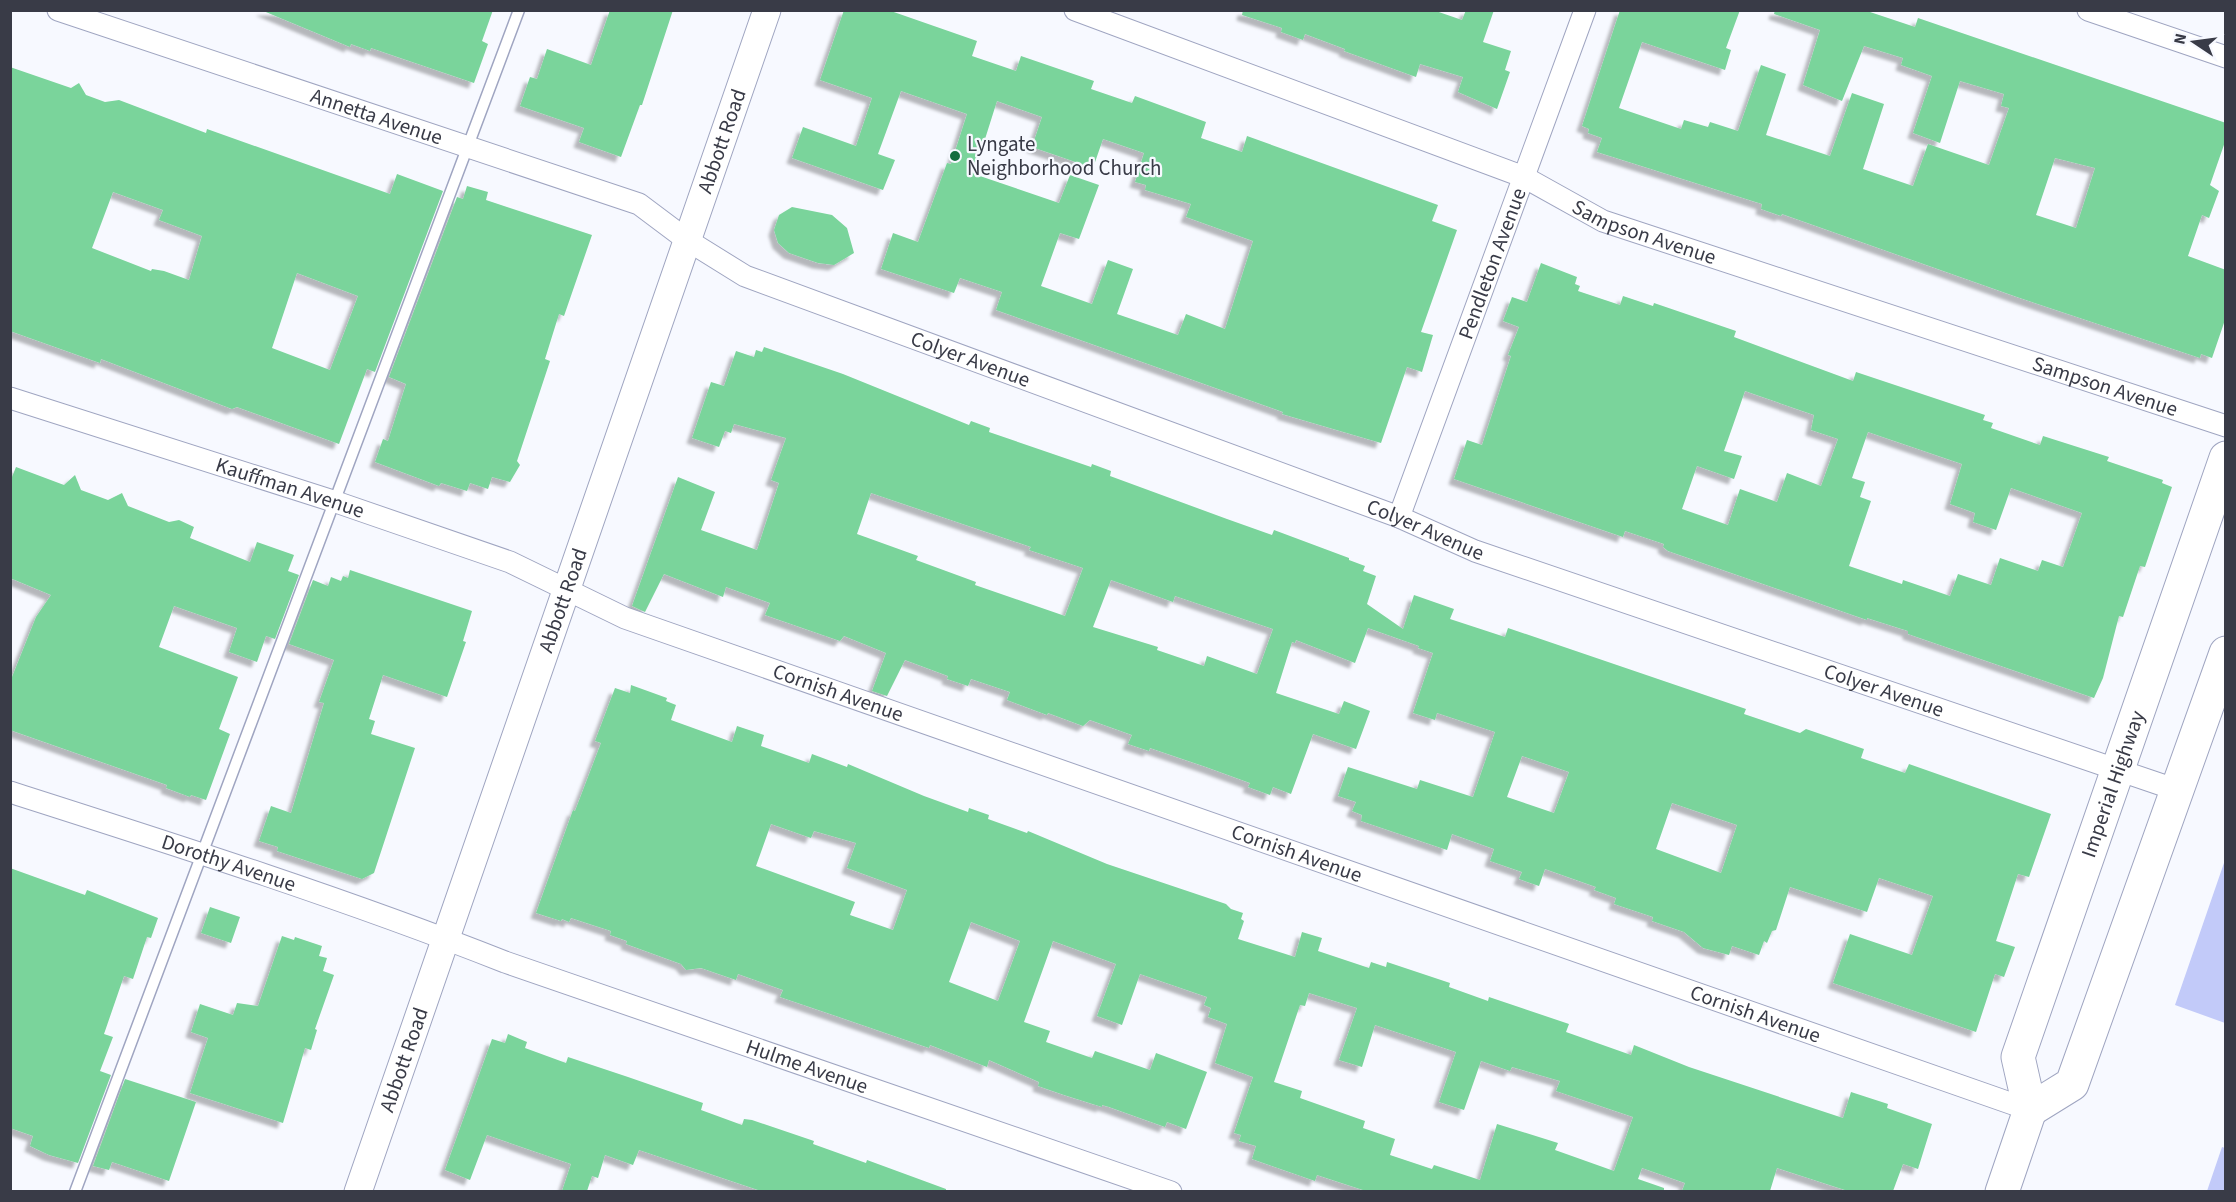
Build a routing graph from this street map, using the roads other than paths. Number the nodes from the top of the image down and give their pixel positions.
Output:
1 (58, 10) edge
2 (519, 10) edge
3 (767, 10) edge
4 (1075, 10) edge
5 (1585, 10) edge
6 (2088, 10) edge
7 (2226, 57) edge
8 (469, 146) junction
9 (1524, 177) junction
10 (687, 240) junction
11 (10, 398) edge
12 (2226, 426) edge
13 (2226, 458) edge
14 (336, 502) junction
15 (1399, 517) junction
16 (567, 588) junction
17 (2226, 653) edge
18 (2118, 770) junction
19 (2177, 790) junction
20 (10, 792) edge
21 (204, 854) junction
22 (445, 938) junction
23 (2030, 1110) junction
24 (75, 1191) edge
25 (357, 1191) edge
26 (1171, 1191) edge
27 (2002, 1191) edge

1 - 8 street, Annetta Avenue
2 - 8 lane
3 - 10 street, Abbott Road
4 - 9 street, Sampson Avenue
5 - 9 street, Pendleton Avenue
6 - 7 street
8 - 10 street, Annetta Avenue
8 - 14 lane
9 - 12 street, Sampson Avenue
9 - 15 street, Pendleton Avenue
10 - 15 street, Colyer Avenue
10 - 16 street, Abbott Road
11 - 14 street, Kauffman Avenue
13 - 18 main road, Imperial Highway
14 - 16 street, Kauffman Avenue
14 - 21 lane
15 - 18 street, Colyer Avenue
16 - 22 street, Abbott Road
16 - 23 street, Cornish Avenue
17 - 19 main road
18 - 19 street, Colyer Avenue
18 - 23 main road, Imperial Highway
19 - 23 main road
20 - 21 street, Dorothy Avenue
21 - 22 street, Dorothy Avenue
21 - 24 lane
22 - 25 street, Abbott Road
22 - 26 street, Hulme Avenue
23 - 27 main road

